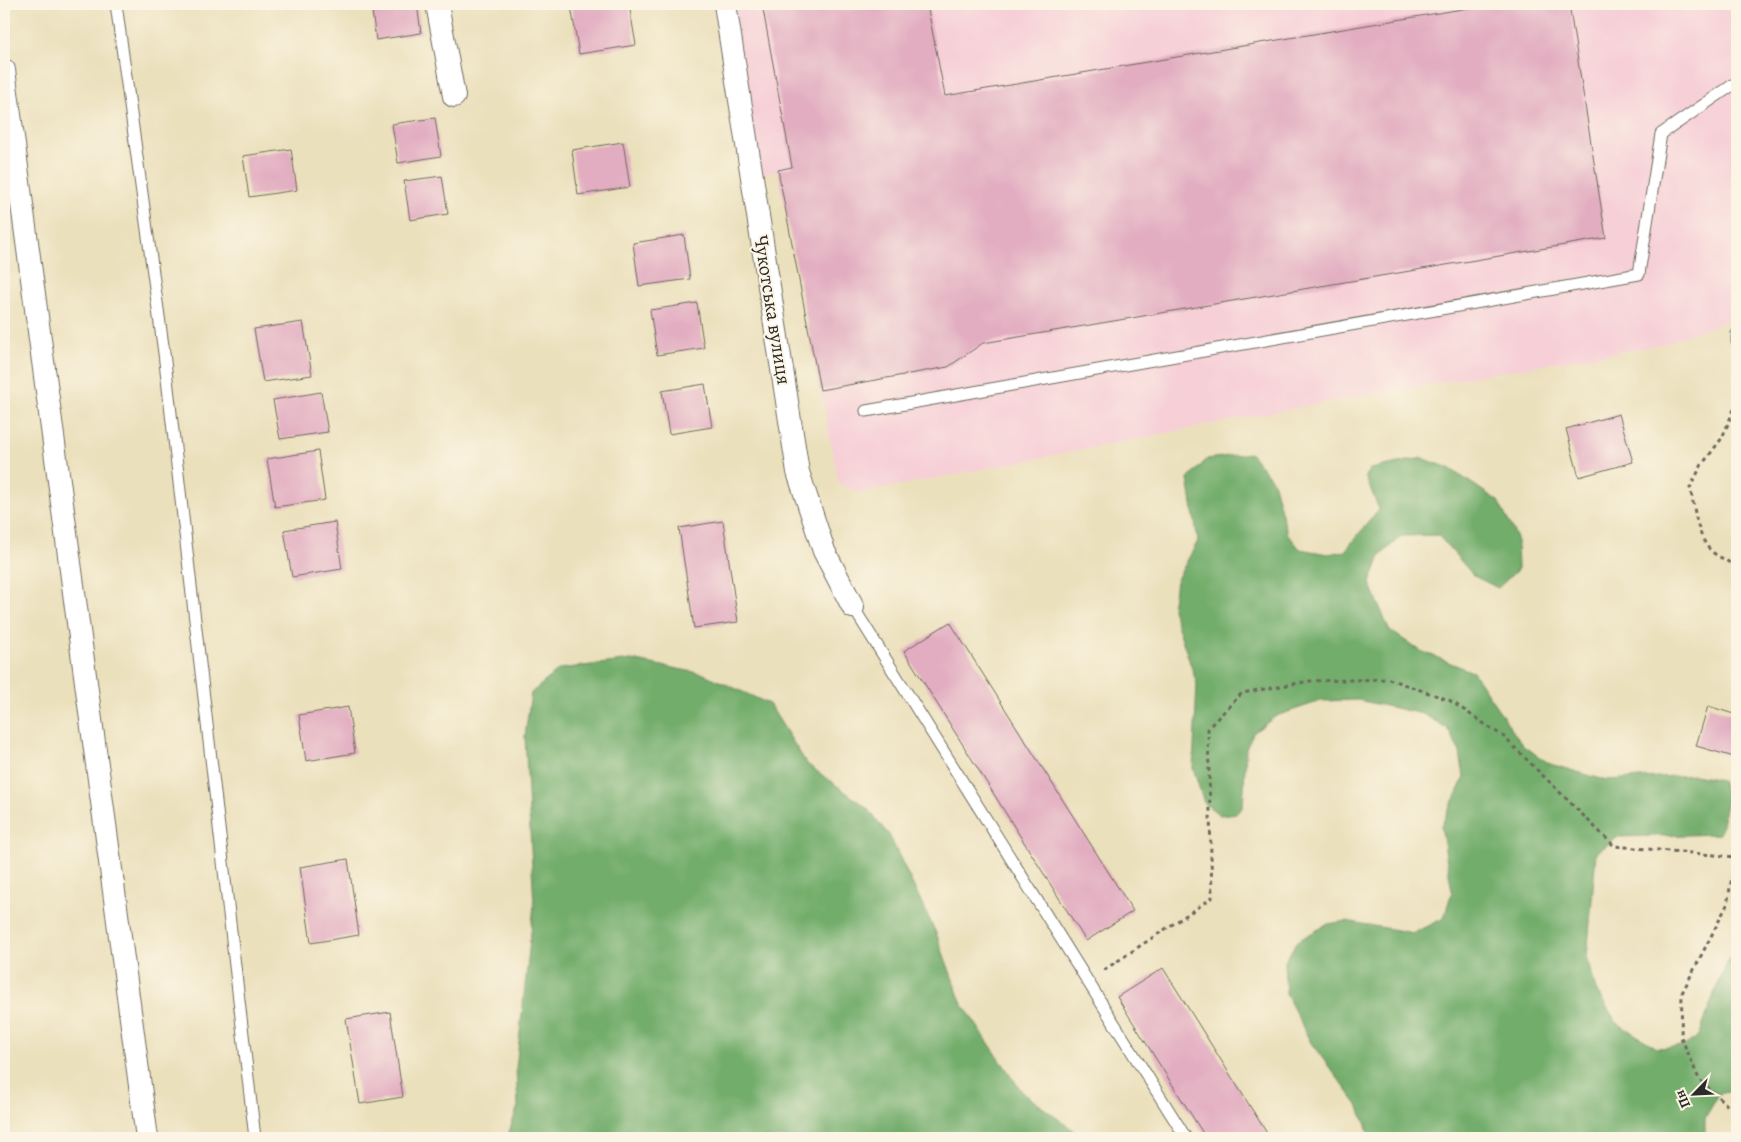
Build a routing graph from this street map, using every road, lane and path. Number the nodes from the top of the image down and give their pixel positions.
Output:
1 (116, 4) edge
2 (437, 4) edge
3 (725, 4) edge
4 (4, 70) edge
5 (1737, 82) edge
6 (454, 96) dead end
7 (1737, 334) edge
8 (1737, 342) edge
9 (1737, 402) edge
10 (866, 411) dead end
11 (1737, 570) edge
12 (853, 608) joint
13 (1737, 849) edge
14 (1736, 857) junction
15 (1087, 981) junction
16 (1737, 1110) edge
17 (147, 1138) edge
18 (255, 1138) edge
19 (1186, 1138) edge

1 - 18 lane
2 - 6 street
3 - 12 street, Чукотська вулиця
4 - 17 street
5 - 10 lane
7 - 8 lane
9 - 11 path
12 - 15 lane
13 - 14 path
14 - 15 path
14 - 16 path
15 - 19 lane

